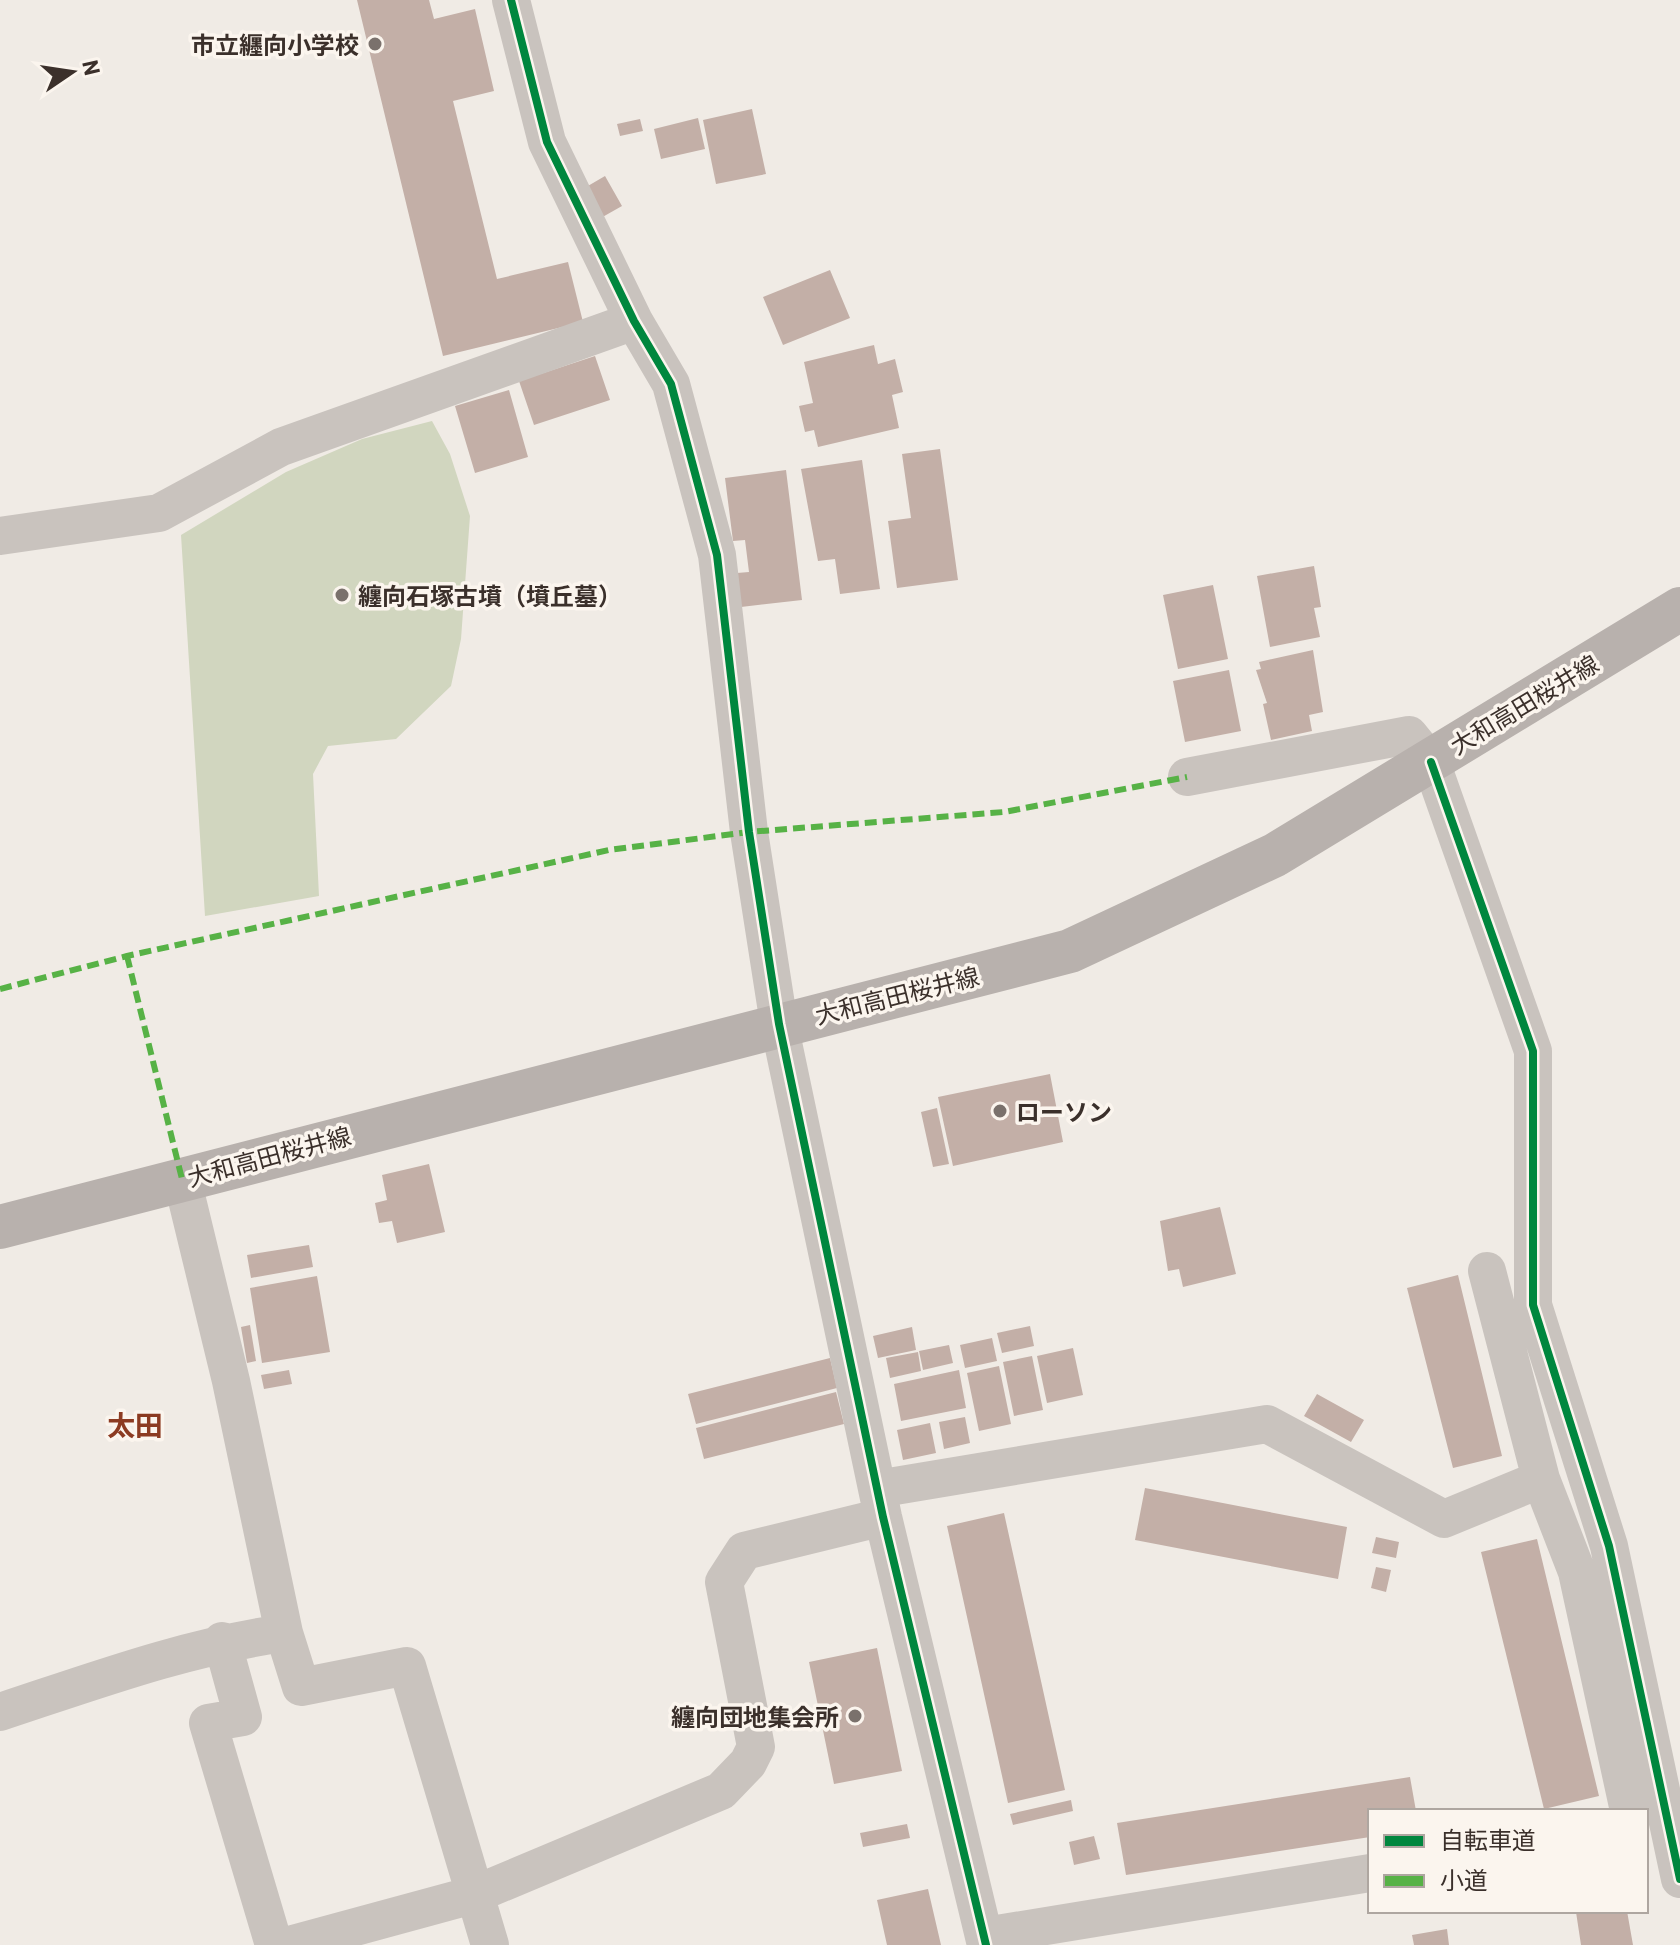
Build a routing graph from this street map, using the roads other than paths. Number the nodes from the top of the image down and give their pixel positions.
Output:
1 (511, 0) edge
2 (634, 321) junction
3 (0, 536) edge
4 (1680, 609) edge
5 (1431, 762) junction
6 (1187, 777) dead end
7 (779, 1024) junction
8 (182, 1179) junction
9 (0, 1227) edge
10 (1487, 1271) dead end
11 (1541, 1479) junction
12 (880, 1503) junction
13 (284, 1633) junction
14 (222, 1641) junction
15 (0, 1712) edge
16 (1629, 1809) edge
17 (1657, 1822) edge
18 (1368, 1873) edge
19 (1680, 1879) edge
20 (473, 1895) junction
21 (986, 1940) edge
22 (274, 1945) edge
23 (289, 1945) edge
24 (490, 1945) edge

1 - 2 street
2 - 3 street
2 - 7 street
4 - 5 main road, 大和高田桜井線
5 - 6 street
5 - 7 main road, 大和高田桜井線
5 - 17 street
7 - 8 main road, 大和高田桜井線
7 - 12 street
8 - 9 main road, 大和高田桜井線
8 - 13 street
10 - 11 street
11 - 12 street
11 - 16 street
12 - 20 street
12 - 21 street
13 - 14 street
13 - 20 street
14 - 15 street
14 - 22 street
17 - 19 street
18 - 21 street
20 - 23 street
20 - 24 street

